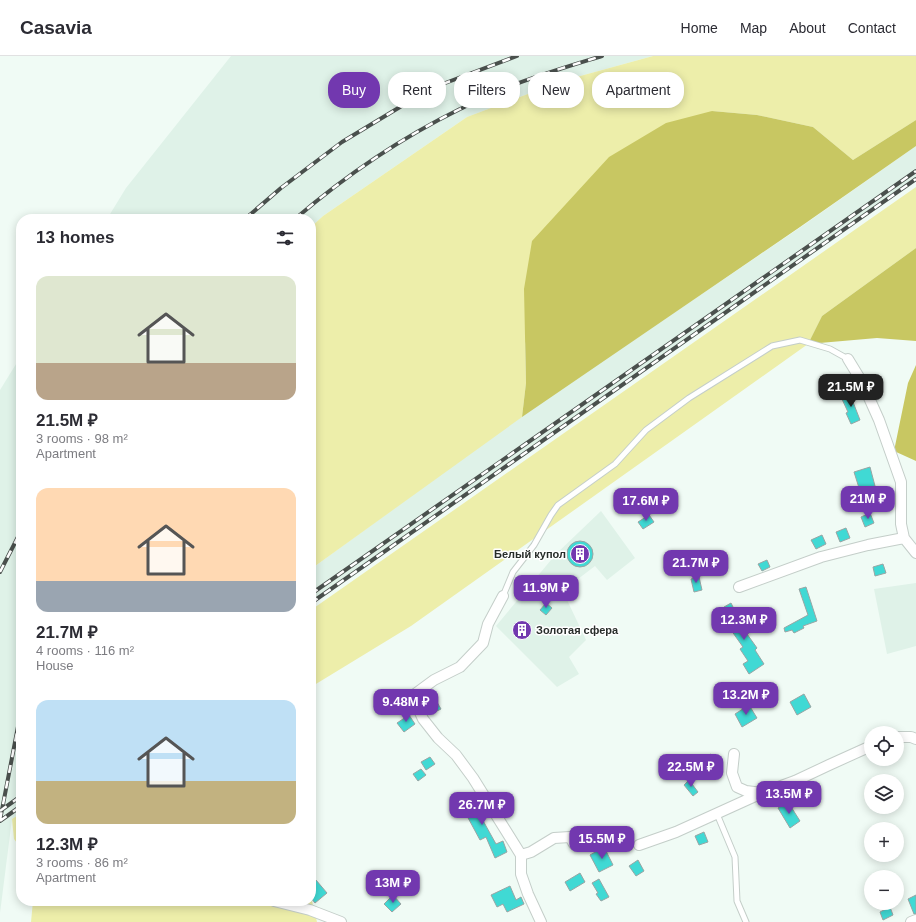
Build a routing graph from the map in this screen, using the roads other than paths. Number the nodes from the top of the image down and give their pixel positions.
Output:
1 (848, 358) joint
2 (904, 538) junction
3 (916, 553) edge
4 (739, 587) dead end
5 (503, 596) joint
6 (904, 737) edge
7 (916, 739) edge
8 (864, 749) edge
9 (734, 754) dead end
10 (762, 793) junction
11 (717, 814) junction
12 (574, 844) dead end
13 (639, 845) dead end
14 (521, 855) junction
15 (294, 906) edge
16 (916, 920) edge
17 (341, 922) edge
18 (541, 922) edge
19 (746, 922) edge
20 (911, 922) edge

1 - 2 street
1 - 5 lane
2 - 3 street
2 - 4 street
5 - 14 street
6 - 7 street
8 - 10 street
9 - 10 street
10 - 11 street
11 - 13 street
11 - 19 lane
12 - 14 street
14 - 18 street
15 - 17 street
16 - 20 street

